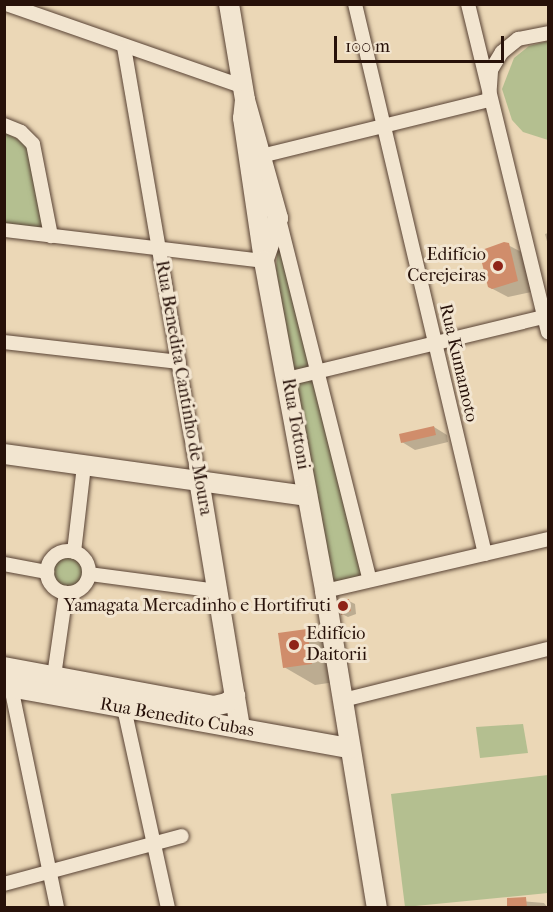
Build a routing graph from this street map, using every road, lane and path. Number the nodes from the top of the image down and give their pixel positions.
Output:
1 (6, 4) edge
2 (229, 4) edge
3 (355, 4) edge
4 (468, 4) edge
5 (549, 33) edge
6 (124, 47) junction
7 (244, 93) junction
8 (489, 100) junction
9 (4, 125) edge
10 (381, 126) junction
11 (256, 157) junction
12 (278, 218) junction
13 (4, 230) edge
14 (51, 236) junction
15 (160, 250) junction
16 (264, 261) junction
17 (547, 317) edge
18 (549, 332) edge
19 (4, 342) edge
20 (435, 346) junction
21 (179, 362) junction
22 (319, 374) junction
23 (287, 380) junction
24 (4, 454) edge
25 (84, 466) junction
26 (199, 480) junction
27 (308, 496) junction
28 (549, 538) edge
29 (74, 552) junction
30 (485, 554) junction
31 (4, 564) edge
32 (47, 572) junction
33 (90, 574) junction
34 (369, 580) junction
35 (218, 591) junction
36 (325, 591) junction
37 (66, 593) junction
38 (549, 649) edge
39 (54, 676) junction
40 (9, 680) edge
41 (235, 696) junction
42 (343, 700) junction
43 (124, 708) junction
44 (202, 713) junction
45 (240, 729) junction
46 (350, 748) junction
47 (182, 836) dead end
48 (154, 843) junction
49 (49, 872) junction
50 (4, 884) edge
51 (57, 908) edge
52 (168, 908) edge
53 (376, 908) edge

1 - 6 street
2 - 7 street, Rua Tottoni
3 - 10 street, Rua Kumamoto
4 - 8 street
5 - 8 street
6 - 7 street
6 - 15 street, Rua Benedita Cantinho de Moura
7 - 11 street, Rua Tottoni
8 - 10 street
8 - 17 street
9 - 14 street
10 - 11 street
10 - 20 street, Rua Kumamoto
11 - 12 street, Rua Tottoni
11 - 16 street, Rua Tottoni
12 - 16 street
12 - 22 street, Rua Tottoni
13 - 14 street
14 - 15 street
15 - 16 street
15 - 21 street, Rua Benedita Cantinho de Moura
16 - 23 street, Rua Tottoni
17 - 18 street
17 - 20 street
19 - 21 street
20 - 22 street
20 - 30 street, Rua Kumamoto
21 - 26 street, Rua Benedita Cantinho de Moura
22 - 23 street
22 - 34 street, Rua Tottoni
23 - 27 street, Rua Tottoni
24 - 25 street
25 - 26 street
25 - 29 street
26 - 27 street
26 - 35 street, Rua Benedita Cantinho de Moura
27 - 36 street, Rua Tottoni
28 - 30 street
29 - 32 street
29 - 33 street
30 - 34 street
31 - 32 street
32 - 37 street
33 - 35 street
33 - 37 street
34 - 36 street
35 - 41 street, Rua Benedita Cantinho de Moura
36 - 42 street, Rua Tottoni
37 - 39 street
38 - 42 street
39 - 40 street
39 - 44 street
40 - 43 street, Rua Benedito Cubas
40 - 49 street
41 - 44 street
41 - 45 street, Rua Benedita Cantinho de Moura
42 - 46 street, Rua Tottoni
43 - 44 street, Rua Benedito Cubas
43 - 48 street
44 - 45 street, Rua Benedito Cubas
45 - 46 street, Rua Benedito Cubas
46 - 53 street, Rua Tottoni
47 - 48 street
48 - 49 street
48 - 52 street
49 - 50 street
49 - 51 street

